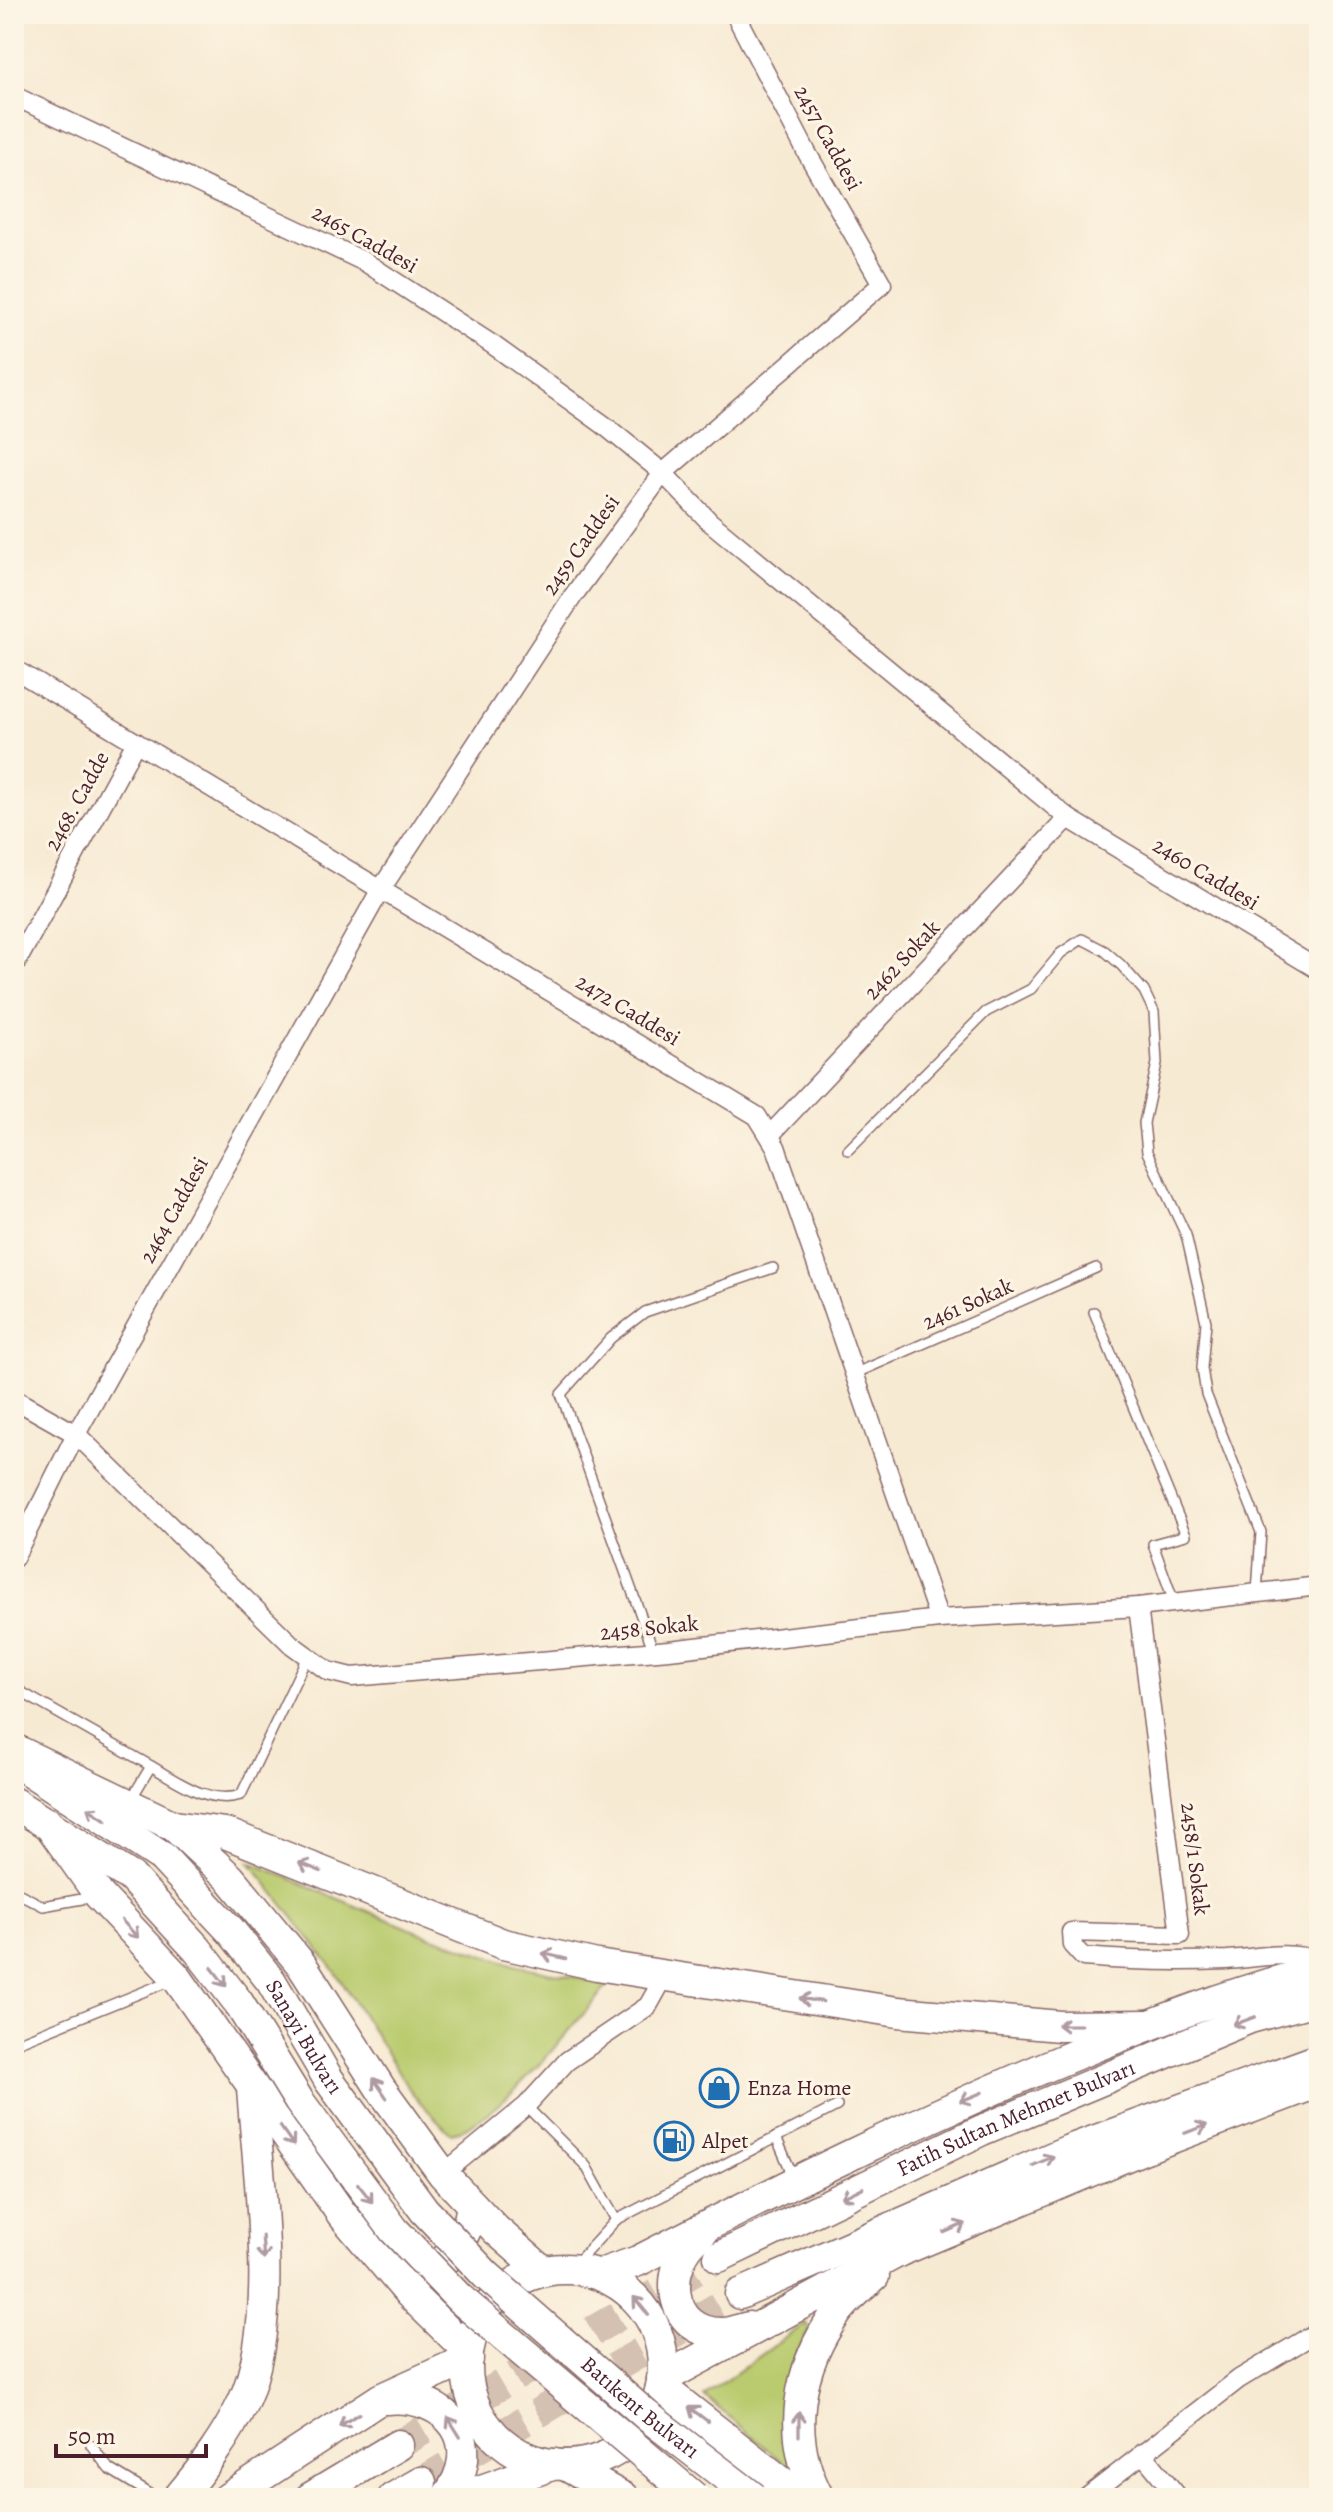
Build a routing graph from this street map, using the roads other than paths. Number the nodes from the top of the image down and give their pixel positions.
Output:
1 (735, 14) edge
2 (14, 96) edge
3 (882, 284) joint
4 (663, 473) junction
5 (14, 669) edge
6 (136, 742) junction
7 (1068, 818) junction
8 (381, 889) junction
9 (14, 967) edge
10 (1319, 970) edge
11 (770, 1135) junction
12 (848, 1150) dead end
13 (773, 1268) dead end
14 (1096, 1268) dead end
15 (1094, 1312) dead end
16 (854, 1374) junction
17 (14, 1399) edge
18 (76, 1434) junction
19 (14, 1558) edge
20 (1319, 1586) edge
21 (1257, 1593) junction
22 (1174, 1602) junction
23 (1138, 1607) junction
24 (939, 1619) junction
25 (654, 1652) junction
26 (307, 1657) junction
27 (14, 1688) edge
28 (14, 1749) edge
29 (14, 1761) edge
30 (151, 1766) junction
31 (14, 1803) edge
32 (129, 1804) junction
33 (48, 1823) junction
34 (174, 1826) junction
35 (14, 1891) edge
36 (99, 1895) junction
37 (1319, 1961) edge
38 (1319, 1970) edge
39 (177, 1978) junction
40 (663, 1979) junction
41 (1319, 1999) edge
42 (1147, 2025) junction
43 (14, 2044) edge
44 (1319, 2059) edge
45 (1319, 2082) edge
46 (252, 2086) junction
47 (526, 2106) junction
48 (837, 2106) dead end
49 (776, 2137) junction
50 (443, 2174) junction
51 (795, 2181) junction
52 (472, 2205) junction
53 (725, 2216) junction
54 (616, 2220) junction
55 (898, 2252) junction
56 (719, 2257) tunnel mouth
57 (571, 2271) junction
58 (399, 2281) junction
59 (740, 2294) tunnel mouth
60 (779, 2315) junction
61 (1319, 2331) edge
62 (566, 2345) joint
63 (468, 2355) junction
64 (541, 2368) joint
65 (662, 2383) junction
66 (380, 2399) junction
67 (91, 2445) dead end
68 (398, 2445) tunnel mouth
69 (1142, 2453) junction
70 (561, 2464) junction
71 (421, 2482) tunnel mouth
72 (157, 2498) edge
73 (178, 2498) edge
74 (228, 2498) edge
75 (310, 2498) edge
76 (393, 2498) edge
77 (446, 2498) edge
78 (459, 2498) edge
79 (624, 2498) edge
80 (695, 2498) edge
81 (754, 2498) edge
82 (802, 2498) edge
83 (819, 2498) edge
84 (1086, 2498) edge
85 (1179, 2498) edge

1 - 3 street, 2457 Caddesi
2 - 4 street, 2465 Caddesi
3 - 4 street, 2459 Caddesi
4 - 7 street, 2465 Caddesi
4 - 8 street, 2459 Caddesi
5 - 6 street, 2472 Caddesi
6 - 8 street, 2472 Caddesi
6 - 9 street, 2468. Cadde
7 - 10 street, 2460 Caddesi
7 - 11 street, 2462 Sokak
8 - 11 street, 2472 Caddesi
8 - 18 street, 2464 Caddesi
11 - 16 street, 2472 Caddesi
12 - 21 lane
13 - 25 lane
14 - 16 lane, 2461 Sokak
15 - 22 lane
16 - 24 street, 2472 Caddesi
17 - 18 street, 2458 Sokak
18 - 19 street, 2464 Caddesi
18 - 26 street, 2458 Sokak
20 - 21 street, 2458 Sokak
21 - 22 street, 2458 Sokak
22 - 23 street, 2458 Sokak
23 - 24 street, 2458 Sokak
23 - 37 street, 2458/1 Sokak
24 - 25 street, 2458 Sokak
25 - 26 street, 2458 Sokak
26 - 30 lane
27 - 30 lane
28 - 32 main road
62 -> 29 main road, Sanayi Bulvarı, bridge
30 - 32 lane
31 - 33 main road, Sanayi Bulvarı
32 - 34 main road
33 - 36 main road
33 -> 64 main road, Sanayi Bulvarı, bridge
40 -> 34 main road
50 -> 34 main road
35 - 36 lane
36 -> 39 main road
38 - 42 main road
39 - 43 lane
39 - 46 main road
42 -> 40 main road
40 - 47 street
41 -> 56 main road, Fatih Sultan Mehmet Bulvarı
42 -> 51 main road
59 -> 44 main road
55 -> 45 main road
46 -> 58 main road
46 -> 73 main road
47 - 50 street
47 - 54 lane
48 - 49 lane
49 - 51 lane
49 - 54 lane
50 - 52 main road
51 - 53 main road
52 - 57 main road
52 - 58 main road
53 - 57 main road
53 - 60 main road
54 - 57 lane
55 - 60 main road
83 -> 55 main road
57 - 63 main road
65 -> 57 main road
58 - 63 main road
60 - 65 main road
61 - 69 street
62 - 81 main road, Batıkent Bulvarı, bridge
63 - 66 main road
63 - 70 main road
64 - 80 main road, Batıkent Bulvarı, bridge
65 - 70 main road
82 -> 65 main road
66 -> 74 main road
77 -> 66 main road
67 - 72 lane
68 - 75 main road
69 - 84 street
69 - 85 street
70 - 78 main road
70 - 79 main road
71 - 76 main road

